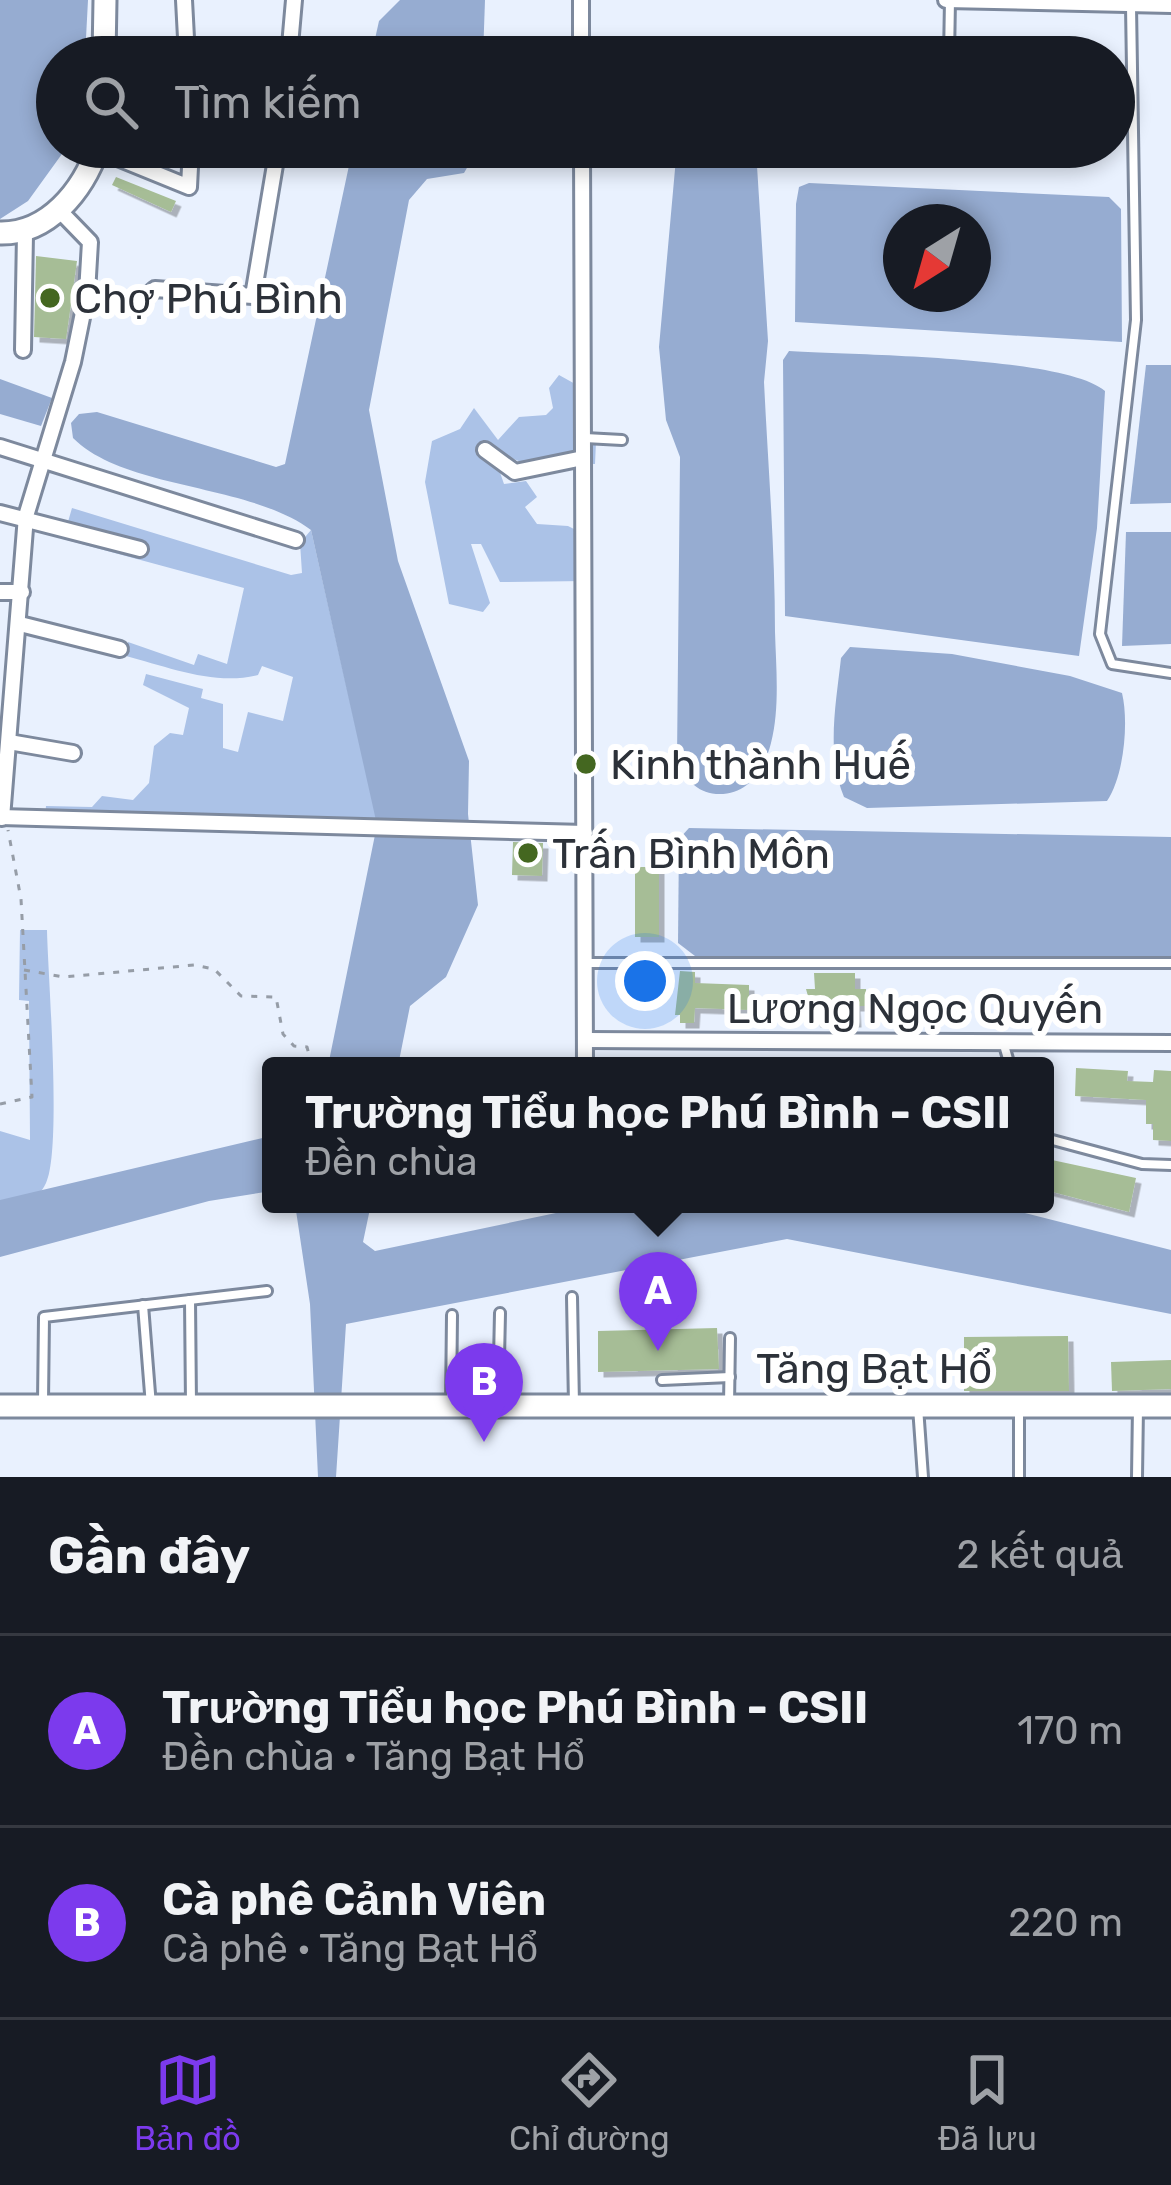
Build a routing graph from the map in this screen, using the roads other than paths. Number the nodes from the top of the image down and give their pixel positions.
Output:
1 (105, 0) edge
2 (184, 0) edge
3 (294, 0) edge
4 (581, 0) edge
5 (948, 0) edge
6 (1006, 0) edge
7 (1132, 3) junction
8 (1171, 4) edge
9 (104, 36) edge
10 (186, 36) edge
11 (291, 36) edge
12 (581, 36) edge
13 (949, 36) edge
14 (1132, 36) edge
15 (90, 168) edge
16 (145, 168) edge
17 (189, 168) edge
18 (274, 168) edge
19 (582, 168) edge
20 (1133, 168) edge
21 (58, 209) junction
22 (0, 233) edge
23 (25, 234) junction
24 (87, 293) junction
25 (23, 350) dead end
26 (583, 438) junction
27 (622, 440) dead end
28 (0, 447) edge
29 (485, 450) dead end
30 (584, 458) junction
31 (39, 460) junction
32 (0, 513) edge
33 (26, 516) junction
34 (296, 540) dead end
35 (140, 548) dead end
36 (0, 592) edge
37 (22, 592) junction
38 (20, 624) junction
39 (120, 649) dead end
40 (1171, 673) edge
41 (6, 709) edge
42 (9, 742) junction
43 (73, 754) dead end
44 (1, 818) edge
45 (585, 833) junction
46 (586, 963) junction
47 (1171, 963) edge
48 (587, 1040) junction
49 (1002, 1040) junction
50 (1171, 1043) edge
51 (586, 1057) edge
52 (1007, 1057) edge
53 (1054, 1140) edge
54 (1171, 1165) edge
55 (267, 1291) dead end
56 (572, 1297) dead end
57 (190, 1300) junction
58 (142, 1306) junction
59 (500, 1313) dead end
60 (452, 1315) dead end
61 (730, 1338) dead end
62 (730, 1377) junction
63 (662, 1380) dead end
64 (0, 1406) edge
65 (43, 1406) junction
66 (151, 1406) junction
67 (190, 1406) junction
68 (451, 1406) junction
69 (498, 1406) junction
70 (1171, 1406) edge
71 (574, 1407) junction
72 (729, 1407) junction
73 (917, 1407) junction
74 (1138, 1407) junction
75 (1019, 1408) junction
76 (923, 1477) edge
77 (1019, 1477) edge
78 (1137, 1477) edge

1 - 9 main road
2 - 10 street
3 - 11 street
4 - 12 street
5 - 6 street
5 - 13 lane
6 - 7 street
7 - 8 street
7 - 14 lane
15 - 21 main road
16 - 17 street
18 - 24 street
19 - 26 street
20 - 40 lane
21 - 23 main road
21 - 24 street
22 - 23 main road
23 - 25 street
24 - 31 street
26 - 27 lane
26 - 30 street
28 - 31 street
29 - 30 street
30 - 45 street
31 - 33 street
31 - 34 street
32 - 33 street
33 - 35 street
33 - 37 street
36 - 37 street
37 - 38 street
38 - 39 street
38 - 41 street
41 - 42 street
42 - 43 street
42 - 44 street
44 - 45 street
45 - 46 street
46 - 47 lane
46 - 48 street
48 - 49 street, Lương Ngọc Quyến
48 - 51 street
49 - 50 street, Lương Ngọc Quyến
49 - 52 lane
53 - 54 lane
55 - 57 lane
56 - 71 lane
57 - 58 lane
57 - 67 lane
58 - 65 lane
58 - 66 lane
59 - 69 lane
60 - 68 lane
61 - 62 lane
62 - 63 lane
62 - 72 lane
64 - 65 main road, Tăng Bạt Hổ
65 - 66 main road, Tăng Bạt Hổ
66 - 67 main road, Tăng Bạt Hổ
67 - 68 main road, Tăng Bạt Hổ
68 - 69 main road, Tăng Bạt Hổ
69 - 71 main road, Tăng Bạt Hổ
70 - 74 main road, Tăng Bạt Hổ
71 - 72 main road, Tăng Bạt Hổ
72 - 73 main road, Tăng Bạt Hổ
73 - 75 main road, Tăng Bạt Hổ
73 - 76 lane
74 - 75 main road, Tăng Bạt Hổ
74 - 78 lane
75 - 77 lane

